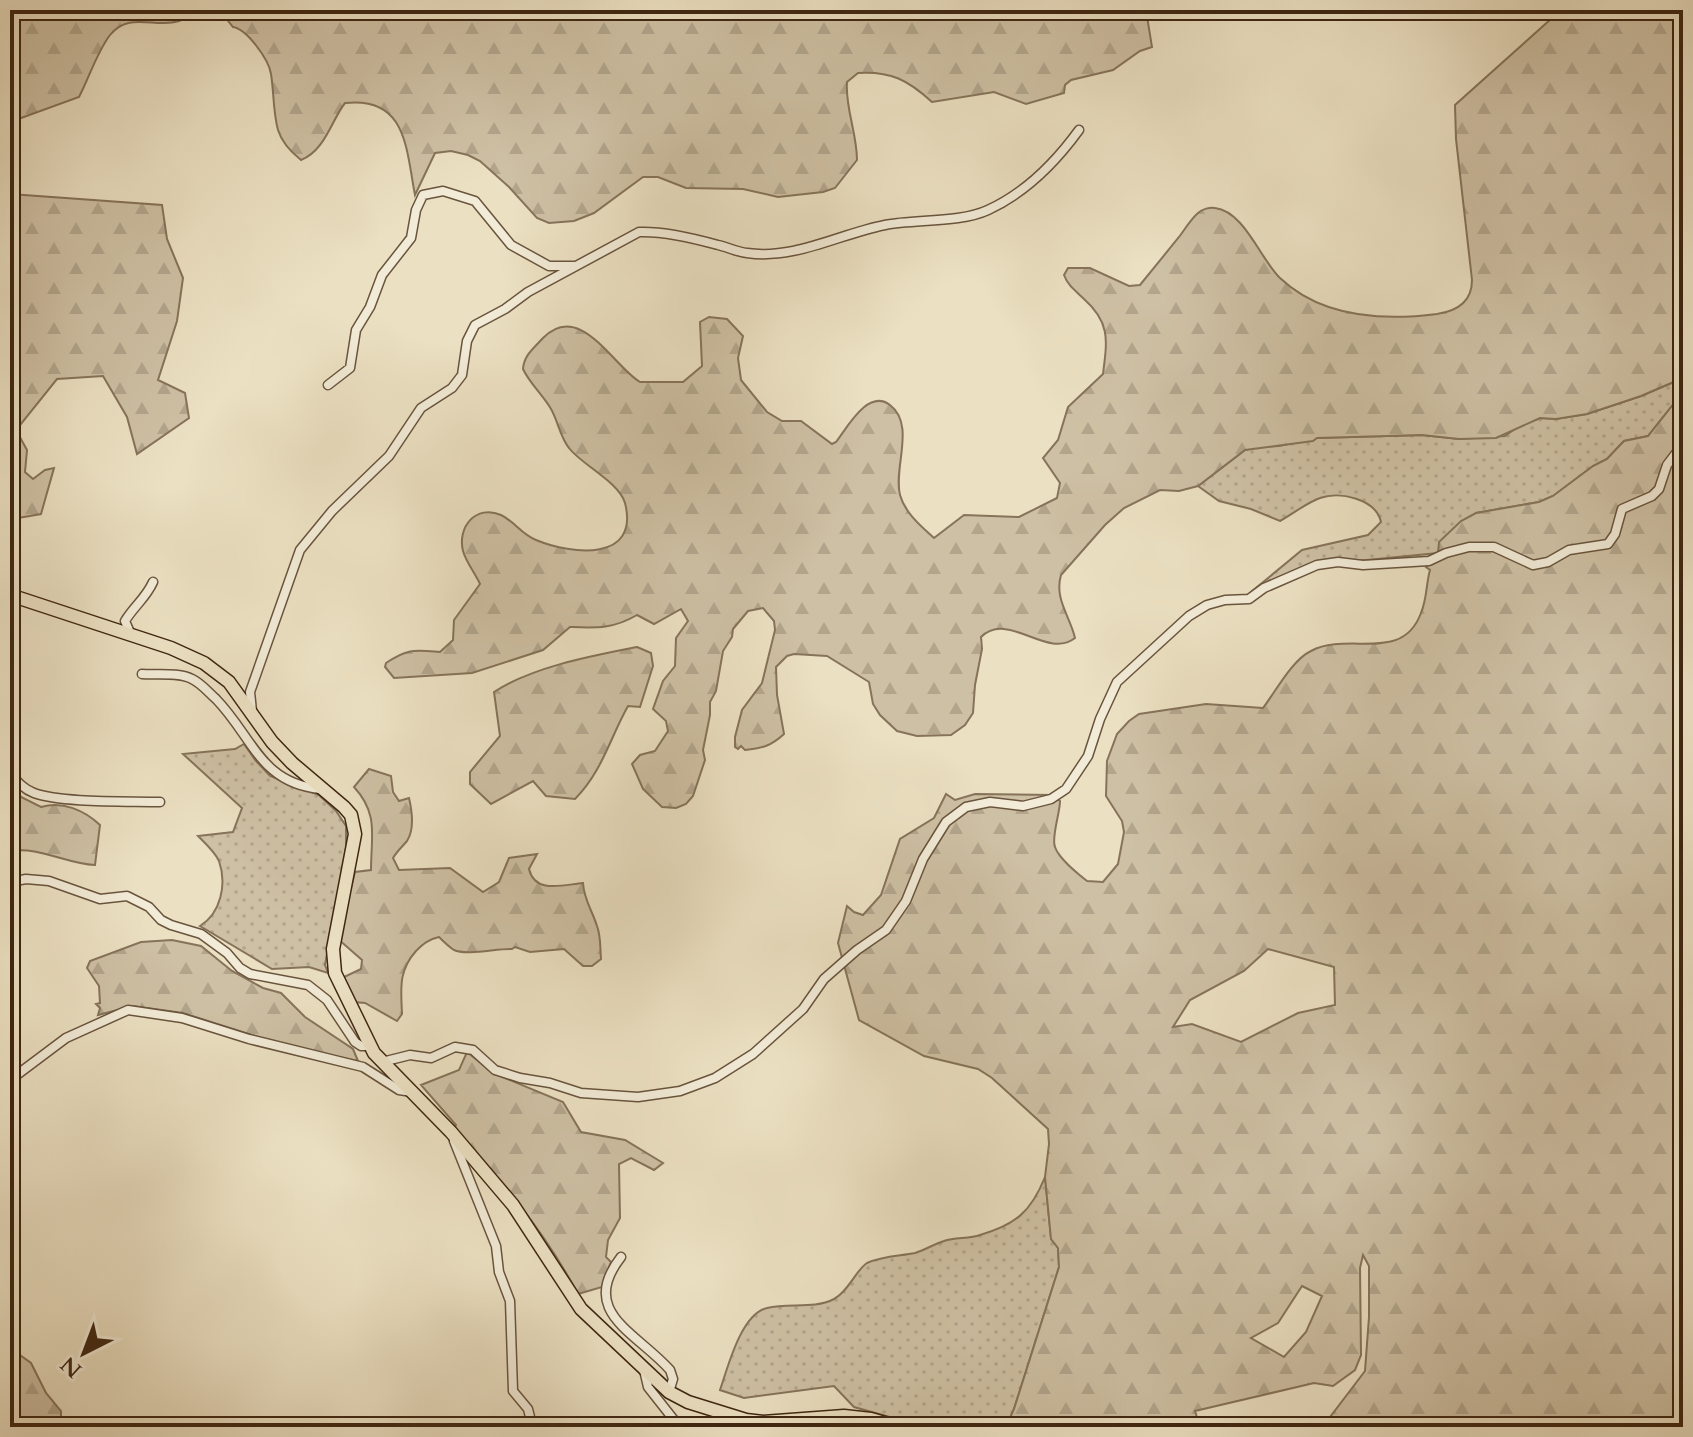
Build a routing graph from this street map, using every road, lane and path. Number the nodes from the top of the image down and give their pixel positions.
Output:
1 (1079, 130) dead end
2 (575, 266) junction
3 (328, 385) dead end
4 (1683, 444) edge
5 (153, 582) dead end
6 (10, 595) edge
7 (131, 635) junction
8 (142, 674) dead end
9 (253, 716) junction
10 (10, 773) edge
11 (325, 789) junction
12 (160, 802) dead end
13 (10, 882) edge
14 (368, 1046) junction
15 (382, 1062) junction
16 (10, 1080) edge
17 (412, 1092) junction
18 (451, 1132) junction
19 (621, 1257) dead end
20 (643, 1366) junction
21 (669, 1392) junction
22 (494, 1427) edge
23 (673, 1427) edge
24 (899, 1427) edge

1 - 2 street
2 - 3 street
2 - 9 street
4 - 15 street
5 - 7 street
6 - 7 main road
7 - 9 main road
8 - 11 street
9 - 11 main road
10 - 12 street
11 - 14 main road
13 - 14 street
14 - 15 main road
15 - 17 main road
16 - 17 street
17 - 18 main road
18 - 20 main road
18 - 22 street
19 - 21 street
20 - 21 main road
20 - 23 street
21 - 24 main road

